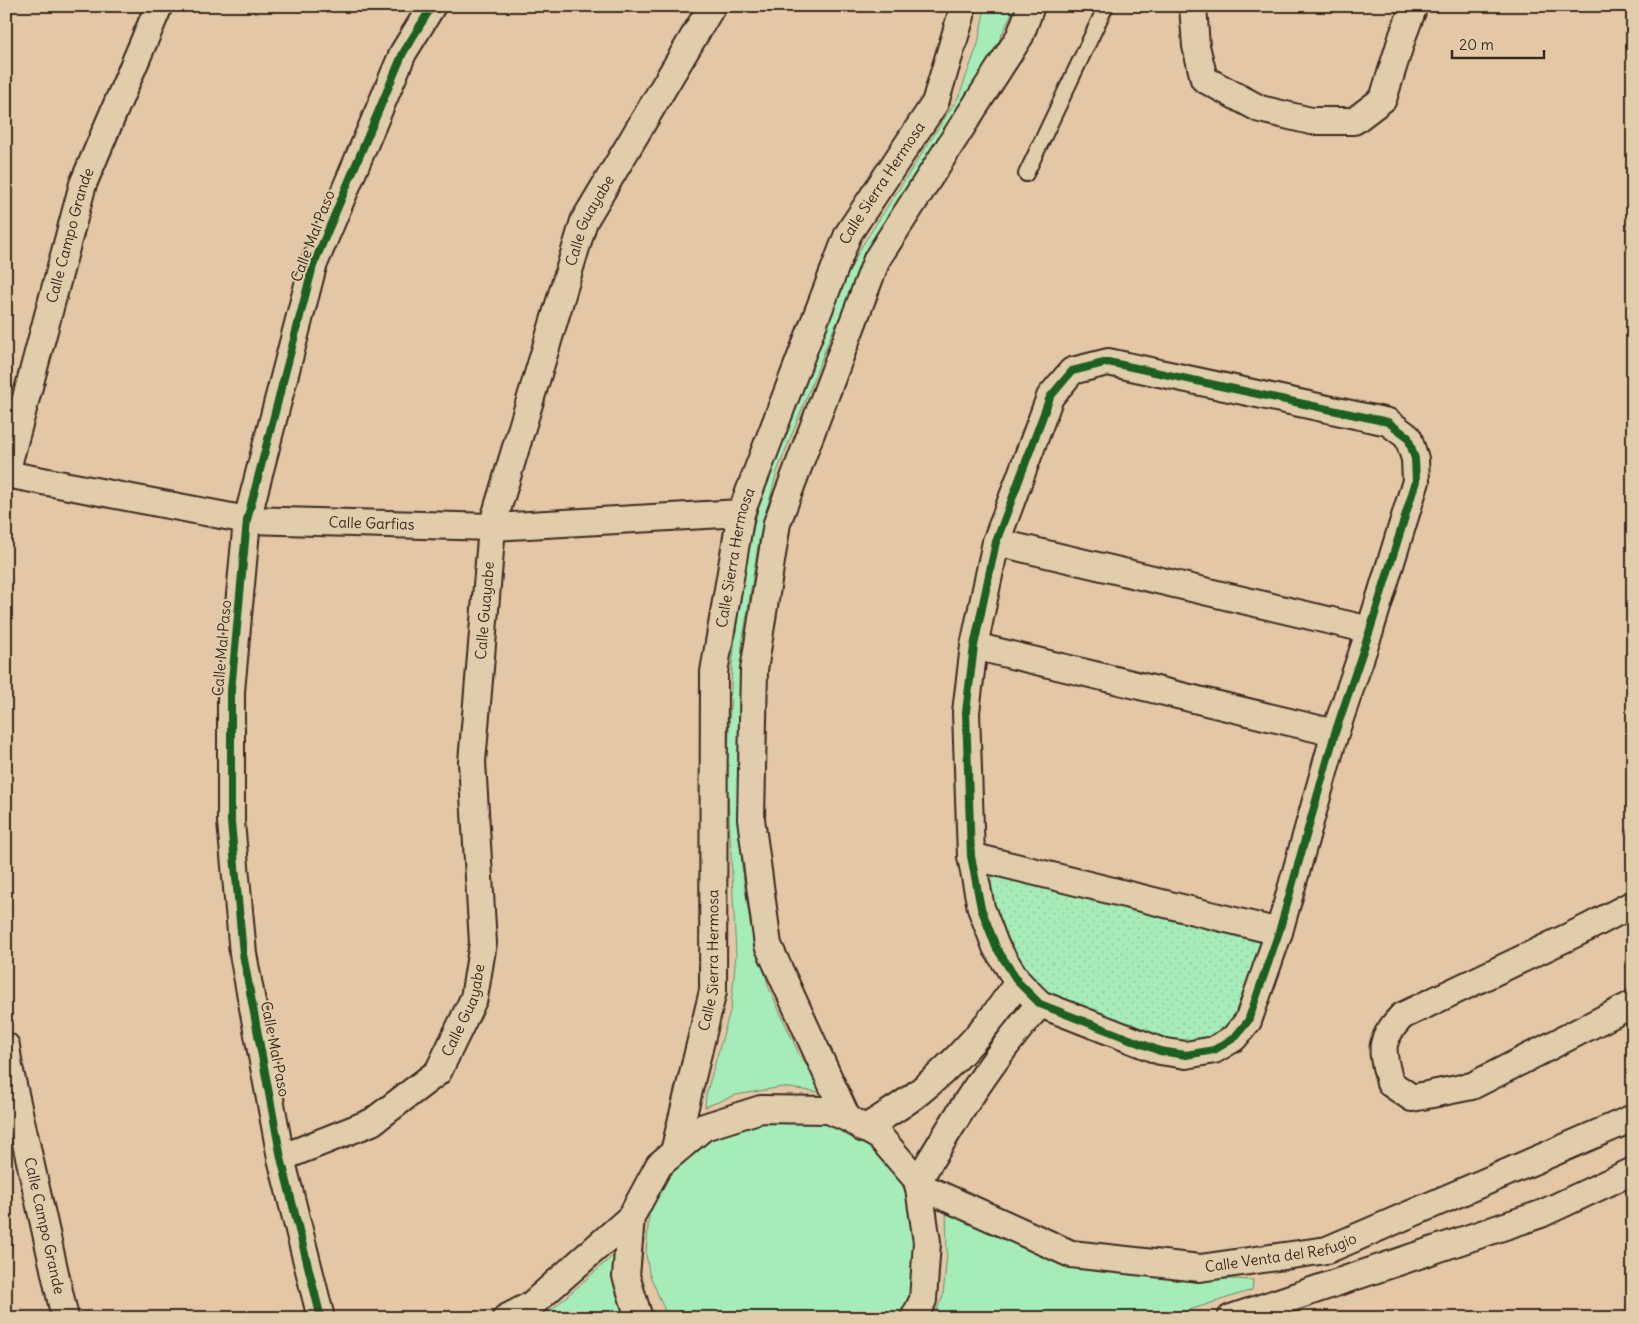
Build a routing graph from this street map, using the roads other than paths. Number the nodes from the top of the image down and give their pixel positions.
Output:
1 (159, 6) edge
2 (432, 6) edge
3 (712, 6) edge
4 (961, 6) edge
5 (1031, 6) edge
6 (1106, 6) edge
7 (1414, 6) edge
8 (1188, 7) edge
9 (1026, 174) dead end
10 (6, 474) edge
11 (742, 513) junction
12 (246, 520) junction
13 (492, 527) junction
14 (996, 542) junction
15 (1370, 630) junction
16 (974, 646) junction
17 (1335, 733) junction
18 (971, 856) junction
19 (1633, 904) edge
20 (1278, 932) junction
21 (1018, 982) junction
22 (1040, 1004) junction
23 (1633, 1004) edge
24 (6, 1046) edge
25 (1633, 1118) edge
26 (855, 1123) junction
27 (674, 1152) junction
28 (281, 1158) junction
29 (1633, 1171) edge
30 (918, 1183) junction
31 (631, 1217) junction
32 (66, 1318) edge
33 (321, 1318) edge
34 (506, 1318) edge
35 (639, 1318) edge
36 (914, 1318) edge
37 (1231, 1318) edge

1 - 10 street, Calle Campo Grande
2 - 12 street, Calle Mal Paso
3 - 13 street, Calle Guayabe
4 - 11 street, Calle Sierra Hermosa
5 - 26 street
6 - 9 lane
7 - 8 street
10 - 12 street, Calle Garfias
11 - 13 street, Calle Garfias
11 - 27 street, Calle Sierra Hermosa
12 - 13 street, Calle Garfias
12 - 28 street, Calle Mal Paso
13 - 28 street, Calle Guayabe
14 - 15 street
14 - 15 street
14 - 16 street
15 - 17 street
16 - 17 street
16 - 18 street
17 - 20 street
18 - 20 street
18 - 21 street
19 - 23 street
20 - 22 street
21 - 22 street
21 - 26 street
22 - 30 street
24 - 32 street, Calle Campo Grande
25 - 30 street, Calle Venta del Refugio
26 - 27 street
26 - 30 street
27 - 31 street
28 - 33 street, Calle Mal Paso
29 - 37 street
30 - 36 street
31 - 34 street
31 - 35 street

